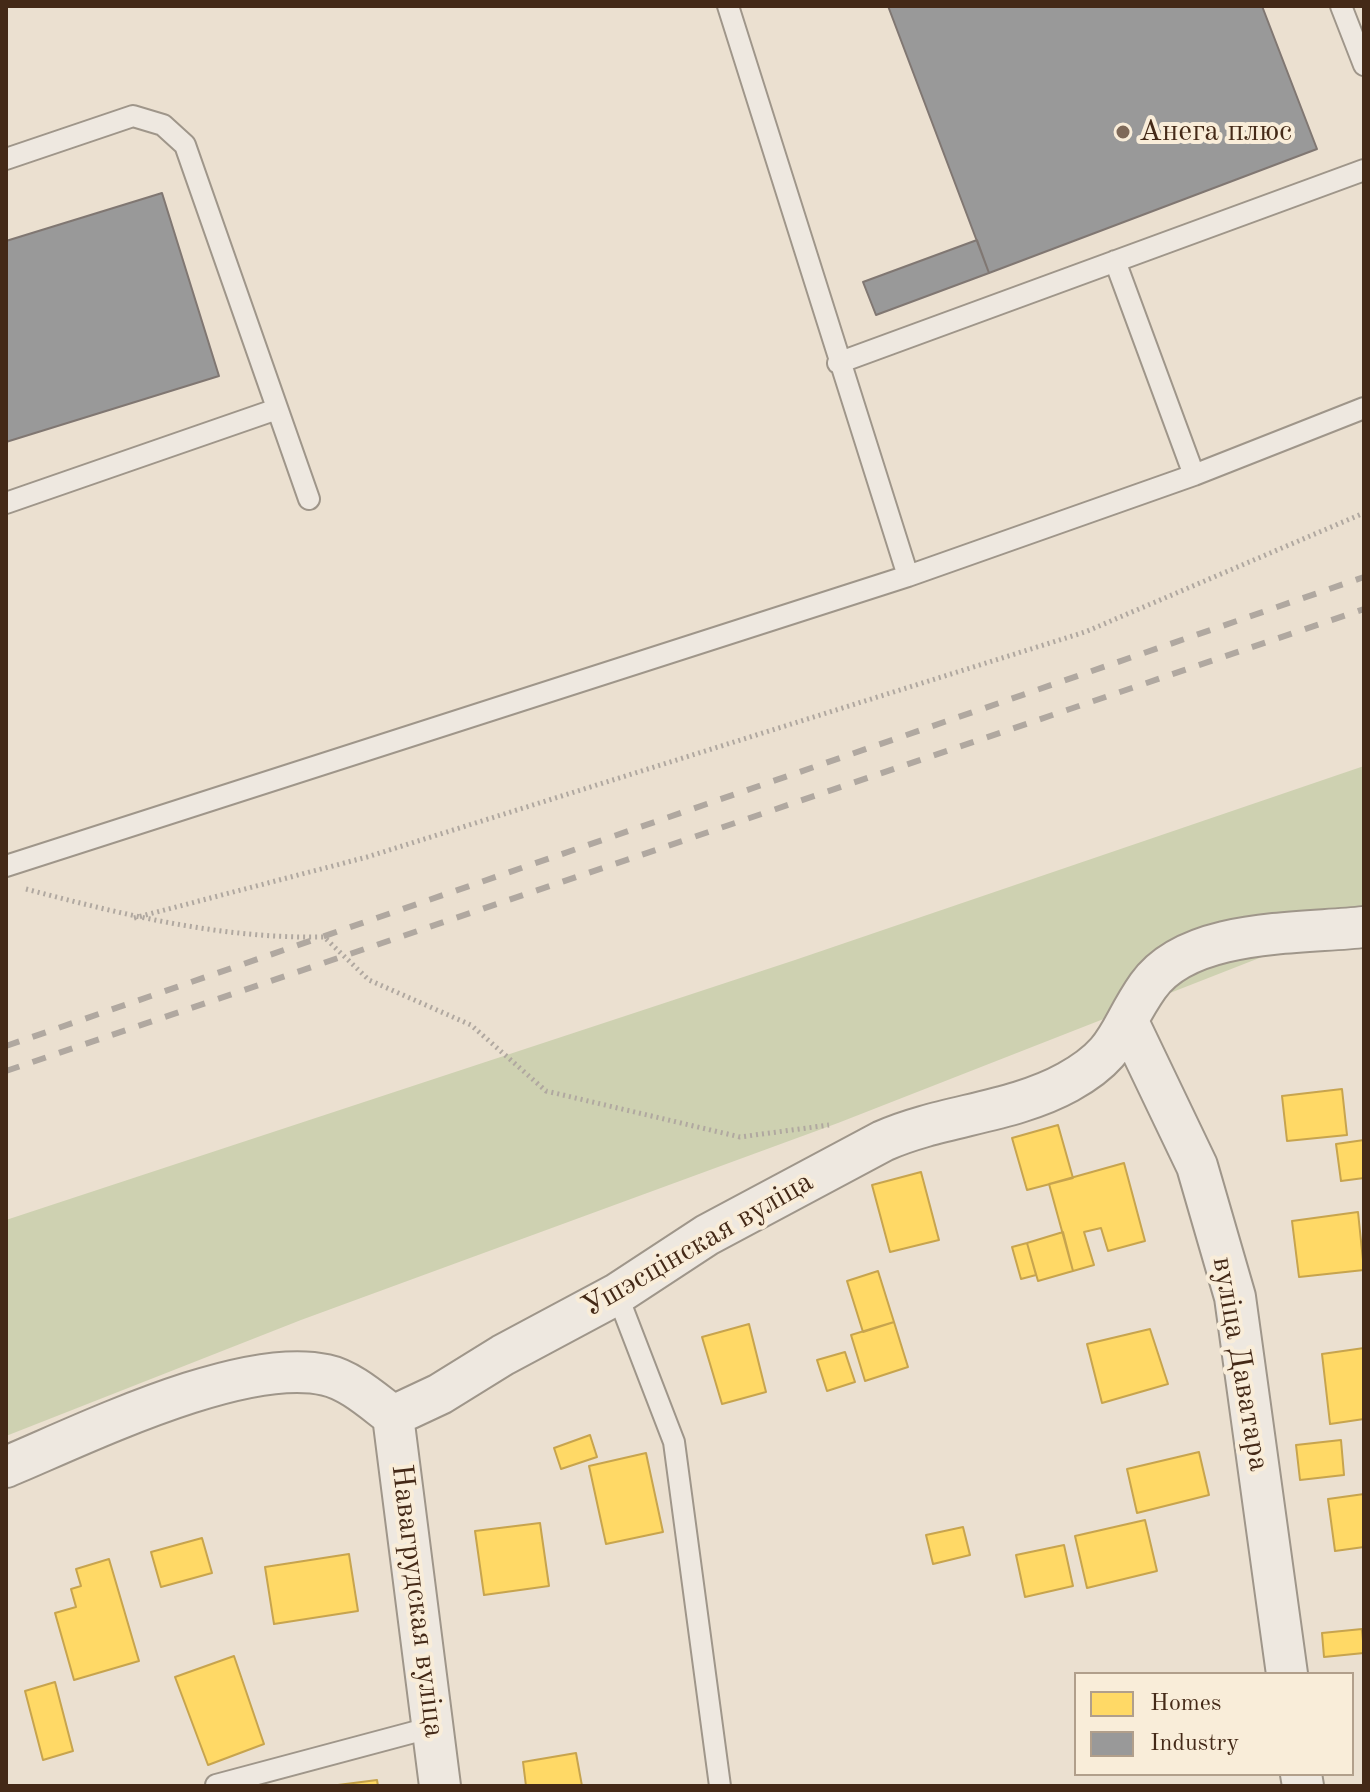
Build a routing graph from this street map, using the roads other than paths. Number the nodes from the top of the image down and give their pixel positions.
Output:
1 (728, 6) edge
2 (1341, 6) edge
3 (1364, 65) edge
4 (6, 159) edge
5 (1364, 170) edge
6 (1115, 261) junction
7 (838, 363) junction
8 (1364, 408) edge
9 (277, 409) junction
10 (1194, 475) junction
11 (309, 499) dead end
12 (6, 503) edge
13 (908, 576) junction
14 (6, 866) edge
15 (1364, 927) edge
16 (1129, 1024) junction
17 (617, 1294) junction
18 (393, 1416) junction
19 (6, 1467) edge
20 (1287, 1672) edge
21 (433, 1727) junction
22 (216, 1785) edge
23 (440, 1786) edge
24 (720, 1786) edge

1 - 7 lane
2 - 3 lane
4 - 9 lane
5 - 6 lane
6 - 7 lane
6 - 10 lane
7 - 13 lane
8 - 10 lane
9 - 11 lane
9 - 12 lane
10 - 13 lane
13 - 14 lane
15 - 16 street, Ушэсцінская вуліца
16 - 17 street, Ушэсцінская вуліца
16 - 20 street, вуліца Даватара
17 - 18 street, Ушэсцінская вуліца
17 - 24 lane
18 - 19 street
18 - 21 street, Навагрудская вуліца
21 - 22 lane
21 - 23 street, Навагрудская вуліца

